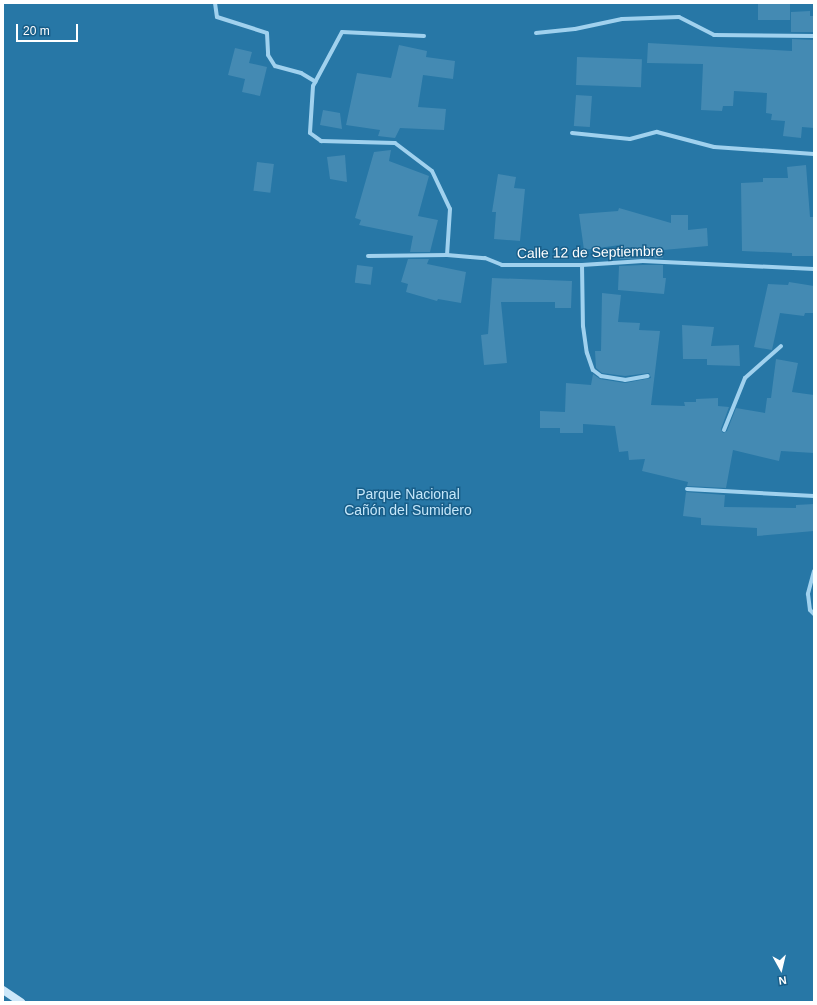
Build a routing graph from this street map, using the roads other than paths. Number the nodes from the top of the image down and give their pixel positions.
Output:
1 (215, 3) edge
2 (536, 33) dead end
3 (424, 36) dead end
4 (814, 36) edge
5 (316, 82) junction
6 (572, 133) dead end
7 (814, 154) edge
8 (447, 255) junction
9 (368, 256) dead end
10 (582, 265) junction
11 (814, 269) edge
12 (781, 346) dead end
13 (648, 376) dead end
14 (724, 430) dead end
15 (687, 489) dead end
16 (814, 496) edge
17 (814, 571) edge
18 (814, 614) edge
19 (3, 990) edge
20 (21, 1002) edge

1 - 5 street
2 - 4 street
3 - 5 street
5 - 8 street
6 - 7 street
8 - 9 street, Calle 12 de Septiembre
8 - 10 street, Calle 12 de Septiembre
10 - 11 street, Calle 12 de Septiembre
10 - 13 street
12 - 14 street
15 - 16 street
17 - 18 street
19 - 20 main road

